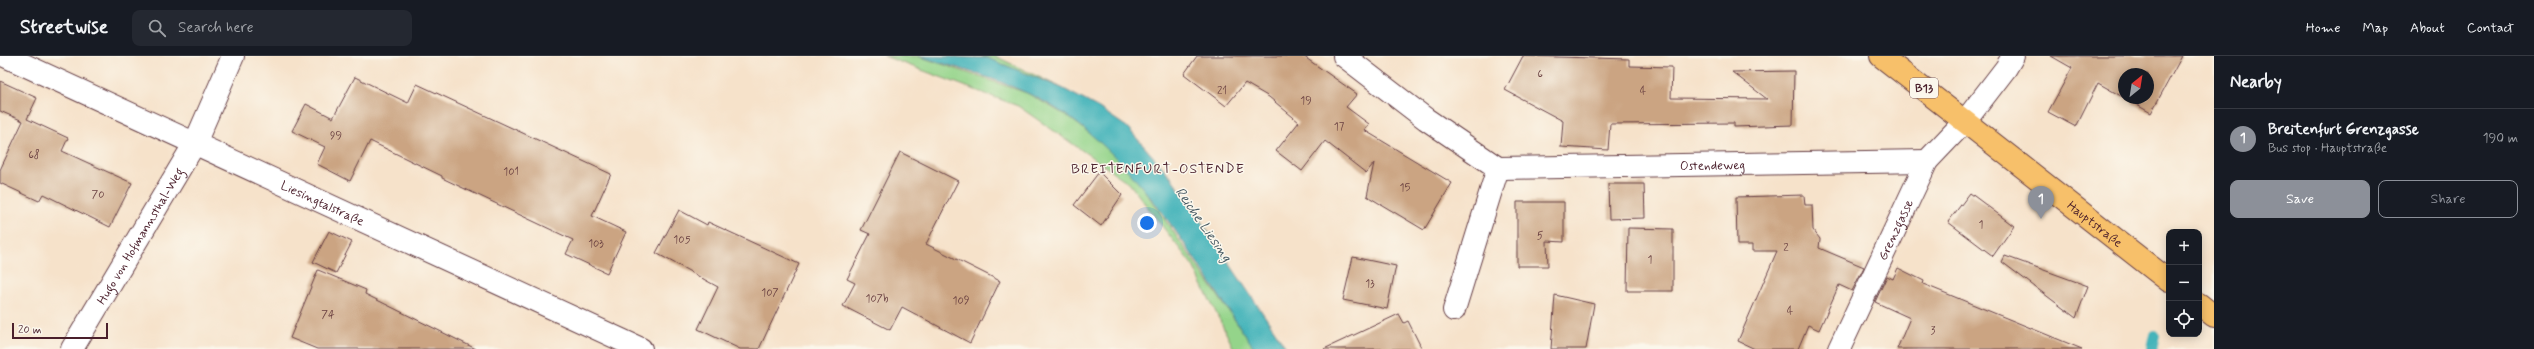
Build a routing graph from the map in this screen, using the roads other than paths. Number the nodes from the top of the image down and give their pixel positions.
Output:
1 (5, 56) edge
2 (234, 56) edge
3 (1344, 56) edge
4 (1881, 56) edge
5 (2013, 56) edge
6 (1966, 120) junction
7 (195, 143) junction
8 (1927, 161) junction
9 (1498, 168) junction
10 (2166, 279) edge
11 (1454, 310) dead end
12 (72, 349) edge
13 (641, 349) edge
14 (1839, 349) edge

1 - 7 street, Liesingtalstraße
2 - 7 street, Hugo von Hofmannsthal-Weg
3 - 9 street
4 - 6 main road, Hauptstraße / B13
5 - 6 street
6 - 8 street, Grenzgasse
6 - 10 main road, Hauptstraße / B13
7 - 12 street, Hugo von Hofmannsthal-Weg
7 - 13 street, Liesingtalstraße
8 - 9 street, Ostendeweg
8 - 14 street, Grenzgasse
9 - 11 street

